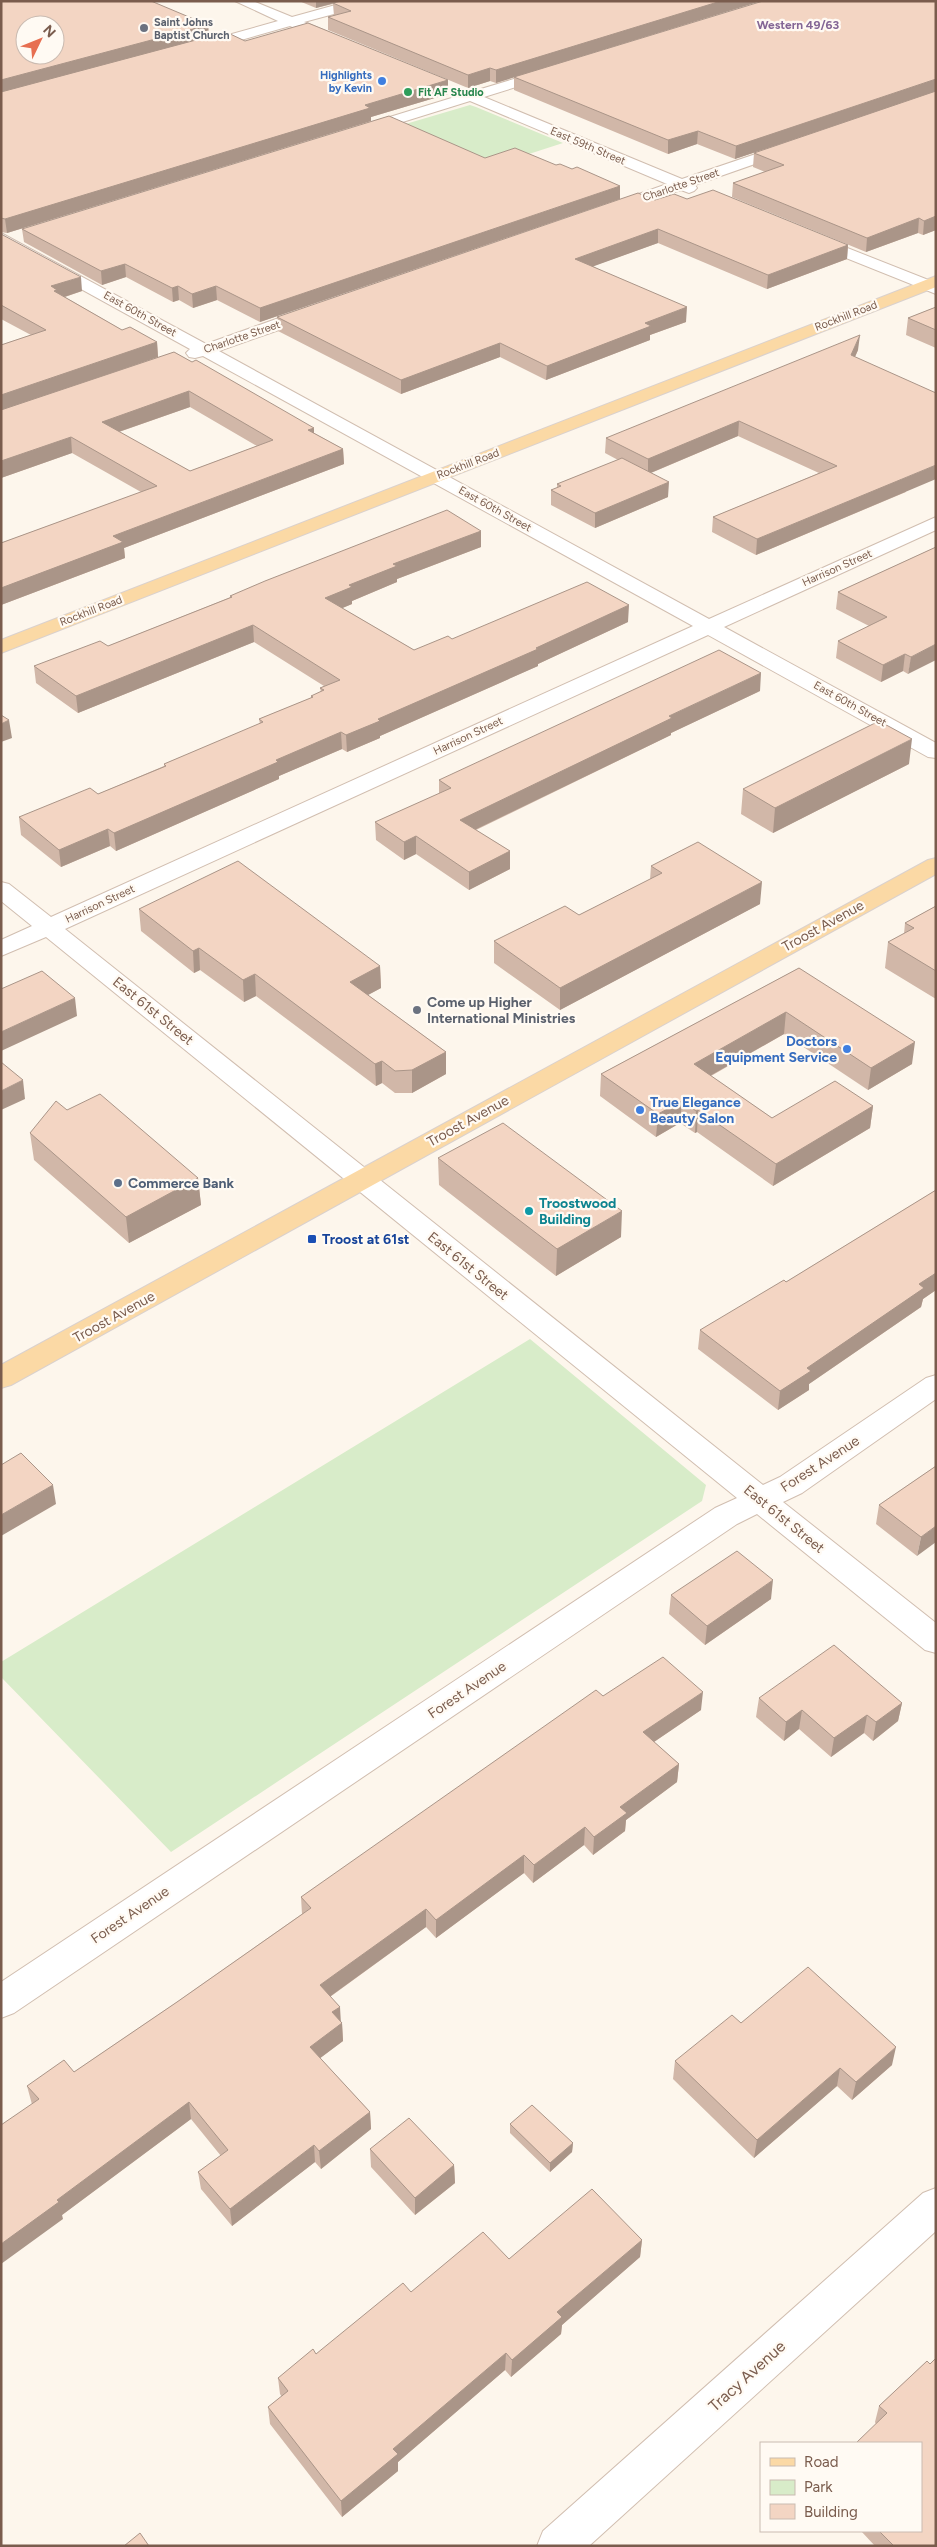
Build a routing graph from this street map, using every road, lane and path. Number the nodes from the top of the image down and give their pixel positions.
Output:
1 (241, 1) edge
2 (366, 1) edge
3 (291, 22) junction
4 (344, 44) edge
5 (189, 50) edge
6 (559, 69) edge
7 (451, 88) dead end
8 (470, 96) junction
9 (342, 136) edge
10 (808, 142) edge
11 (682, 185) junction
12 (703, 194) edge
13 (600, 213) edge
14 (802, 234) edge
15 (8, 239) edge
16 (932, 285) edge
17 (331, 306) edge
18 (206, 349) junction
19 (176, 359) edge
20 (436, 476) junction
21 (936, 523) edge
22 (708, 626) junction
23 (1, 647) edge
24 (936, 752) edge
25 (936, 865) edge
26 (1, 889) edge
27 (49, 927) junction
28 (1, 949) edge
29 (361, 1180) junction
30 (1, 1378) edge
31 (936, 1385) edge
32 (760, 1500) junction
33 (936, 1641) edge
34 (1, 2002) edge
35 (936, 2206) edge
36 (558, 2546) edge

1 - 3 street
2 - 3 street
3 - 4 street
3 - 5 street
6 - 8 street
7 - 8 street, East 59th Street
8 - 9 street
8 - 11 street, East 59th Street
10 - 11 street, Charlotte Street
11 - 12 street, East 59th Street
11 - 13 street, Charlotte Street
14 - 16 street
15 - 18 street, East 60th Street
16 - 20 main road, Rockhill Road
17 - 18 street, Charlotte Street
18 - 19 street, Charlotte Street
18 - 20 street, East 60th Street
20 - 22 street, East 60th Street
20 - 23 main road, Rockhill Road
21 - 22 street, Harrison Street
22 - 24 street, East 60th Street
22 - 27 street, Harrison Street
25 - 29 main road, Troost Avenue
26 - 27 street, East 61st Street
27 - 28 street, Harrison Street
27 - 29 street, East 61st Street
29 - 30 main road, Troost Avenue
29 - 32 street, East 61st Street
31 - 32 street, Forest Avenue
32 - 33 street, East 61st Street
32 - 34 street, Forest Avenue
35 - 36 street, Tracy Avenue

